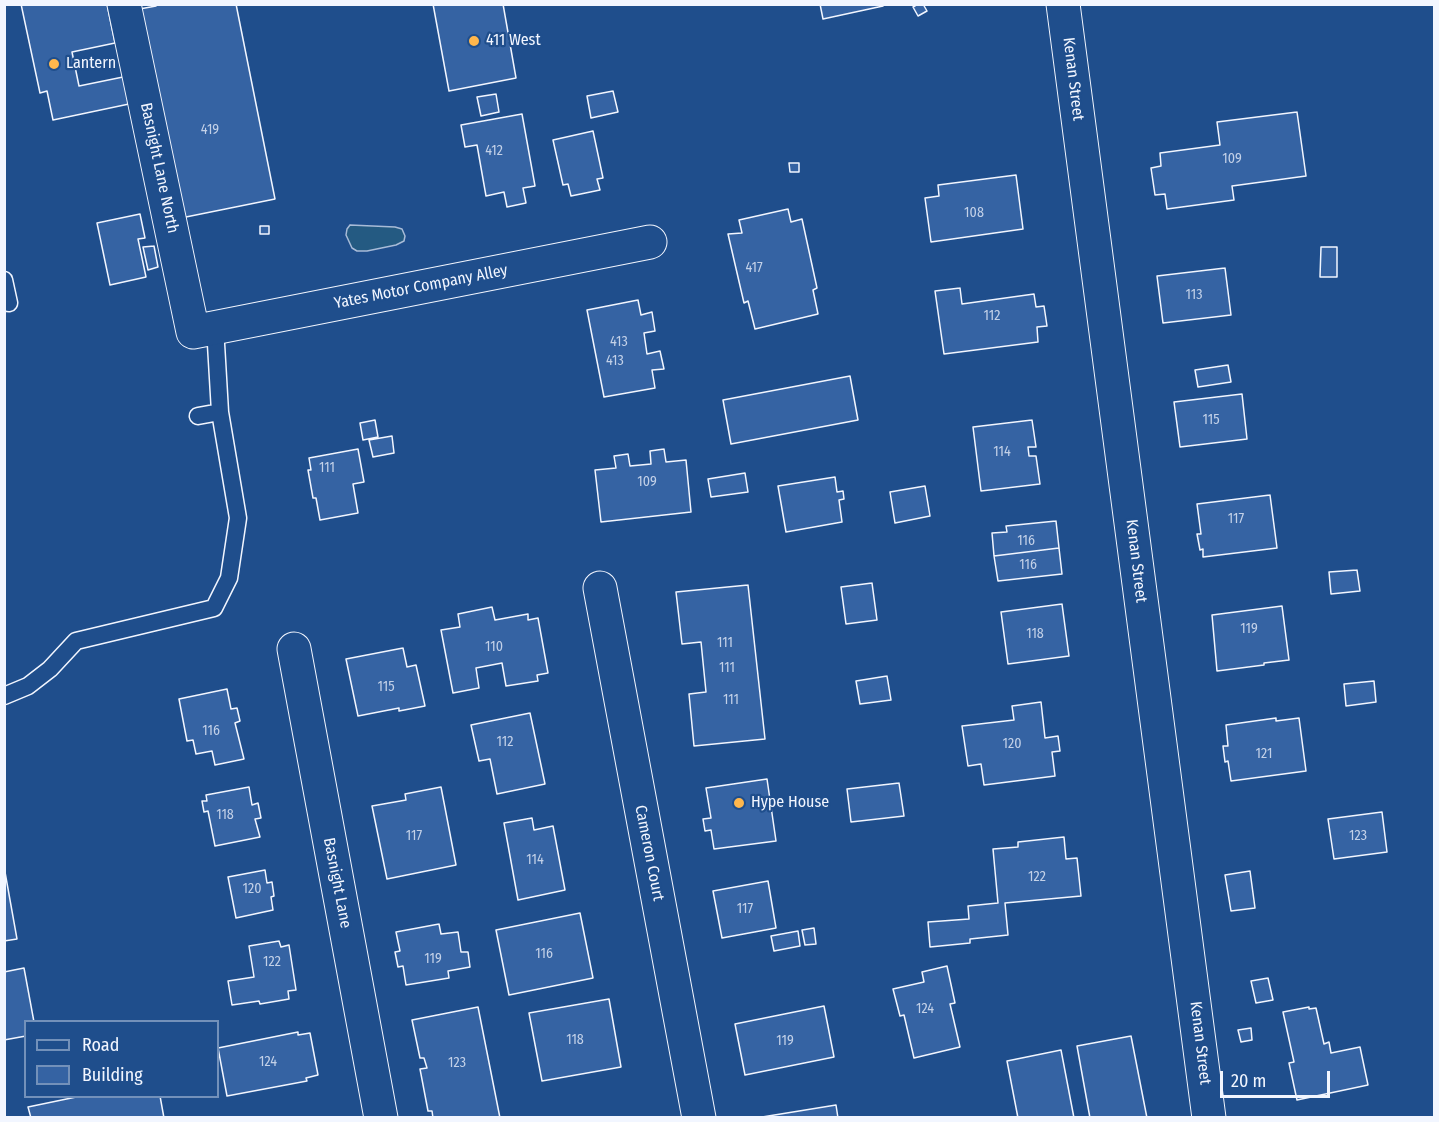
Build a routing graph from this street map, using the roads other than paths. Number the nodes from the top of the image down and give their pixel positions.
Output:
1 (124, 4) edge
2 (1063, 4) edge
3 (650, 242) dead end
4 (4, 280) edge
5 (9, 303) dead end
6 (204, 330) junction
7 (220, 412) junction
8 (198, 416) dead end
9 (600, 588) dead end
10 (294, 649) dead end
11 (4, 696) edge
12 (381, 1118) edge
13 (699, 1118) edge
14 (1209, 1118) edge

1 - 6 street, Basnight Lane North
2 - 14 street, Kenan Street
3 - 6 street, Yates Motor Company Alley
4 - 5 lane
6 - 7 lane
7 - 8 lane
7 - 11 lane
9 - 13 street, Cameron Court
10 - 12 street, Basnight Lane

